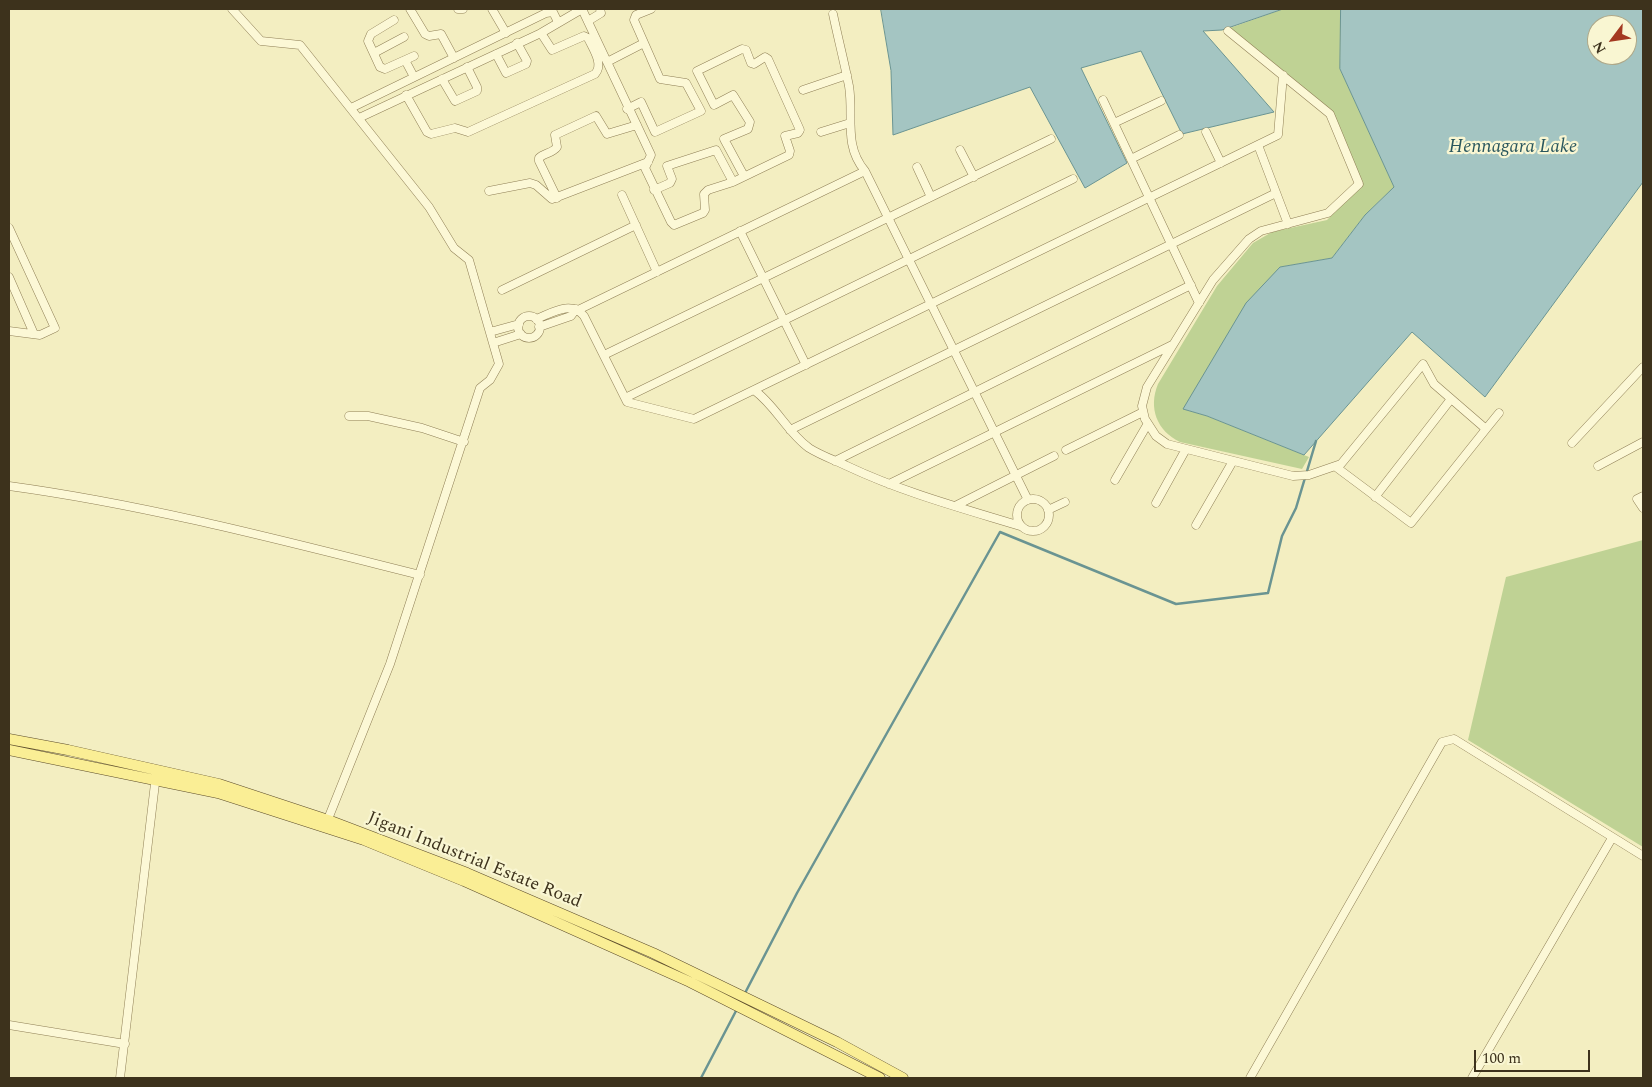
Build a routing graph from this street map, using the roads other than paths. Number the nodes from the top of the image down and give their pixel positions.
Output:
1 (232, 9) edge
2 (410, 9) edge
3 (458, 9) edge
4 (463, 9) edge
5 (492, 9) edge
6 (600, 9) edge
7 (651, 9) edge
8 (549, 10) edge
9 (833, 14) dead end
10 (394, 20) dead end
11 (588, 21) junction
12 (558, 22) junction
13 (1228, 31) dead end
14 (506, 33) junction
15 (541, 33) junction
16 (404, 37) dead end
17 (517, 43) junction
18 (644, 43) junction
19 (470, 50) junction
20 (374, 53) junction
21 (496, 54) junction
22 (414, 56) dead end
23 (454, 58) junction
24 (405, 60) junction
25 (477, 62) junction
26 (607, 62) junction
27 (467, 67) junction
28 (846, 75) junction
29 (1283, 75) dead end
30 (414, 77) junction
31 (442, 79) junction
32 (394, 87) junction
33 (803, 90) dead end
34 (403, 96) junction
35 (1103, 100) dead end
36 (1161, 101) dead end
37 (714, 105) junction
38 (351, 108) junction
39 (627, 109) junction
40 (701, 111) junction
41 (359, 118) junction
42 (850, 123) junction
43 (1114, 123) junction
44 (636, 125) junction
45 (821, 132) dead end
46 (1206, 132) dead end
47 (1179, 135) dead end
48 (1051, 139) dead end
49 (1258, 145) junction
50 (960, 150) dead end
51 (1131, 159) junction
52 (648, 162) junction
53 (1221, 163) junction
54 (918, 168) dead end
55 (865, 170) junction
56 (744, 176) junction
57 (974, 177) junction
58 (1073, 179) dead end
59 (733, 182) junction
60 (654, 190) junction
61 (489, 191) dead end
62 (1276, 193) junction
63 (622, 195) dead end
64 (931, 197) junction
65 (557, 198) junction
66 (1150, 198) junction
67 (888, 218) junction
68 (1288, 224) junction
69 (636, 225) junction
70 (9, 228) edge
71 (740, 231) junction
72 (1171, 244) junction
73 (909, 259) junction
74 (657, 272) junction
75 (9, 277) edge
76 (763, 278) junction
77 (1191, 285) junction
78 (502, 290) dead end
79 (1199, 303) junction
80 (931, 304) junction
81 (577, 310) junction
82 (536, 319) junction
83 (784, 320) junction
84 (519, 324) junction
85 (539, 327) junction
86 (10, 329) edge
87 (490, 332) junction
88 (37, 334) junction
89 (521, 334) junction
90 (493, 343) junction
91 (1173, 345) junction
92 (604, 355) junction
93 (806, 365) junction
94 (1643, 367) edge
95 (754, 390) junction
96 (975, 392) junction
97 (625, 398) junction
98 (1451, 399) junction
99 (1143, 412) junction
100 (1499, 413) dead end
101 (349, 416) dead end
102 (1147, 425) junction
103 (1486, 429) junction
104 (790, 430) junction
105 (995, 432) junction
106 (464, 442) junction
107 (1643, 442) edge
108 (1572, 443) dead end
109 (1186, 449) junction
110 (1066, 450) dead end
111 (1054, 456) dead end
112 (835, 461) junction
113 (1233, 461) junction
114 (1598, 466) dead end
115 (1336, 467) junction
116 (1016, 475) junction
117 (1115, 480) dead end
118 (889, 484) junction
119 (9, 486) edge
120 (1643, 496) edge
121 (1376, 497) junction
122 (1028, 500) junction
123 (1065, 502) dead end
124 (1156, 503) dead end
125 (955, 506) junction
126 (1643, 508) edge
127 (1048, 510) junction
128 (1196, 525) dead end
129 (1020, 526) junction
130 (420, 575) junction
131 (9, 739) edge
132 (9, 750) edge
133 (156, 769) junction
134 (156, 780) junction
135 (327, 824) junction
136 (1612, 838) junction
137 (1643, 856) edge
138 (741, 1002) junction
139 (9, 1024) edge
140 (125, 1044) junction
141 (120, 1078) edge
142 (880, 1078) edge
143 (903, 1078) edge
144 (1250, 1078) edge
145 (1472, 1078) edge

1 - 38 street
2 - 23 street
3 - 4 street
5 - 14 street
6 - 11 street
7 - 18 street
8 - 12 street
8 - 14 street
9 - 28 street
10 - 20 street
11 - 12 street
11 - 26 street
12 - 15 street
13 - 68 street
14 - 19 street
15 - 17 street
15 - 34 street
16 - 20 street
17 - 21 street
17 - 21 street
18 - 26 street
18 - 40 street
19 - 23 street
19 - 25 street
20 - 24 street
21 - 25 street
22 - 24 street
23 - 30 street
24 - 30 street
25 - 27 street
26 - 39 street
27 - 31 street
27 - 31 street
28 - 33 street
28 - 42 street
29 - 49 street
30 - 32 street
31 - 34 street
32 - 34 street
32 - 38 street
34 - 41 street
35 - 43 street
36 - 43 street
37 - 40 street
37 - 56 street
37 - 56 street
38 - 41 street
39 - 40 street
39 - 44 street
41 - 87 street
42 - 45 street
42 - 55 street
43 - 51 street
44 - 52 street
44 - 65 street
46 - 53 street
47 - 51 street
48 - 57 street
49 - 53 street
49 - 62 street
50 - 57 street
51 - 66 street
52 - 60 street
52 - 65 street
53 - 66 street
54 - 64 street
55 - 67 street
55 - 71 street
56 - 59 street
57 - 64 street
58 - 73 street
59 - 60 street
59 - 60 street
61 - 65 street
62 - 68 street
62 - 72 street
63 - 69 street
64 - 67 street
66 - 72 street
66 - 80 street
67 - 73 street
67 - 76 street
68 - 79 street
69 - 74 street
69 - 78 street
70 - 88 street
71 - 74 street
71 - 76 street
72 - 77 street
72 - 104 street
73 - 80 street
73 - 83 street
74 - 81 street
75 - 88 street
76 - 83 street
76 - 92 street
77 - 79 street
77 - 96 street
79 - 91 street
80 - 93 street
80 - 96 street
81 - 82 street
81 - 85 street
81 - 92 street
82 - 84 street
82 - 85 street
83 - 93 street
83 - 97 street
84 - 87 street
84 - 89 street
85 - 89 street
86 - 88 street
87 - 90 street
89 - 90 street
90 - 106 street
91 - 99 street
91 - 105 street
92 - 97 street
93 - 95 street
94 - 108 street
95 - 97 street
95 - 104 street
96 - 105 street
96 - 112 street
98 - 103 street
98 - 115 street
98 - 121 street
99 - 102 street
99 - 110 street
100 - 103 street
101 - 106 street
102 - 109 street
102 - 117 street
103 - 121 street
104 - 112 street
105 - 116 street
105 - 118 street
106 - 130 street
107 - 114 street
109 - 113 street
109 - 124 street
111 - 116 street
112 - 118 street
113 - 115 street
113 - 128 street
115 - 121 street
116 - 122 street
116 - 125 street
118 - 125 street
119 - 130 street
120 - 126 street
122 - 127 street
122 - 129 street
123 - 127 street
125 - 129 street
127 - 129 street
130 - 135 street
131 - 133 main road, Jigani Industrial Estate Road
132 - 134 main road, Jigani Industrial Estate Road
133 - 134 street
133 - 135 main road, Jigani Industrial Estate Road
134 - 135 main road, Jigani Industrial Estate Road
134 - 140 street
135 - 138 main road, Jigani Industrial Estate Road
136 - 137 street
136 - 144 street
136 - 145 street
138 - 142 main road, Jigani Industrial Estate Road
138 - 143 main road, Jigani Industrial Estate Road
139 - 140 street
140 - 141 street

